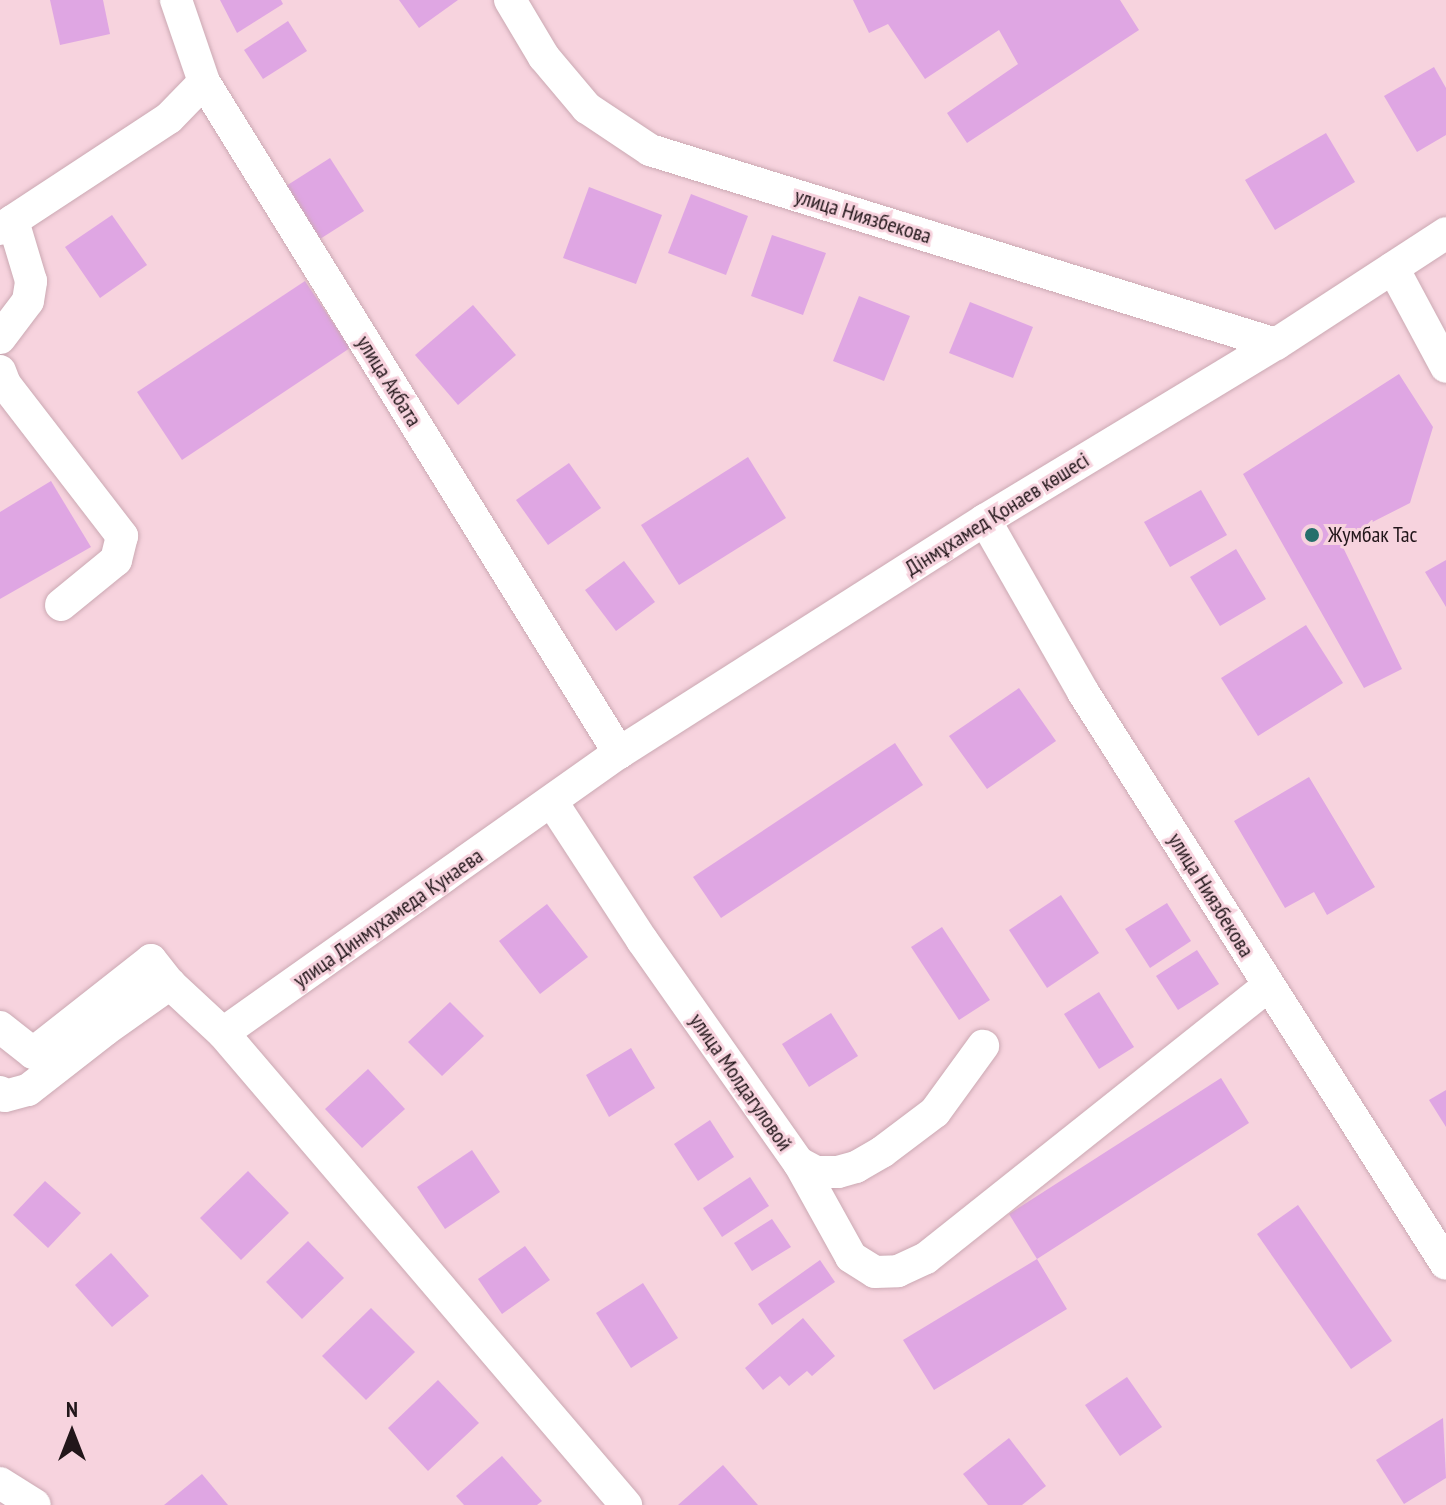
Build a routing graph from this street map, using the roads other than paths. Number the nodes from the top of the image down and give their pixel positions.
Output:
1 (176, 0) edge
2 (510, 0) edge
3 (204, 82) junction
4 (6, 225) edge
5 (1446, 233) edge
6 (1393, 268) junction
7 (0, 338) edge
8 (1276, 344) junction
9 (1446, 367) edge
10 (0, 371) edge
11 (985, 520) junction
12 (61, 605) dead end
13 (619, 753) junction
14 (552, 802) junction
15 (170, 984) junction
16 (1268, 986) junction
17 (0, 1027) edge
18 (223, 1033) junction
19 (983, 1046) dead end
20 (0, 1092) edge
21 (799, 1163) junction
22 (1446, 1264) edge
23 (0, 1483) edge
24 (35, 1505) edge
25 (626, 1505) edge

1 - 3 street, улица Акбата
2 - 8 street, улица Ниязбекова
3 - 4 street
3 - 13 street, улица Акбата
4 - 7 street
5 - 6 street, Дінмұхамед Қонаев көшесі
6 - 8 street, Дінмұхамед Қонаев көшесі
6 - 9 street
8 - 11 street, Дінмұхамед Қонаев көшесі
10 - 12 street
11 - 13 street, Дінмұхамед Қонаев көшесі
11 - 16 street, улица Ниязбекова
13 - 14 street, Дінмұхамед Қонаев көшесі
14 - 18 street, улица Динмухамеда Кунаева
14 - 21 street, улица Молдагуловой
15 - 17 street
15 - 18 street
15 - 20 street
16 - 21 street
16 - 22 street, улица Ниязбекова
18 - 25 street
19 - 21 street, улица Молдагуловой
23 - 24 street

